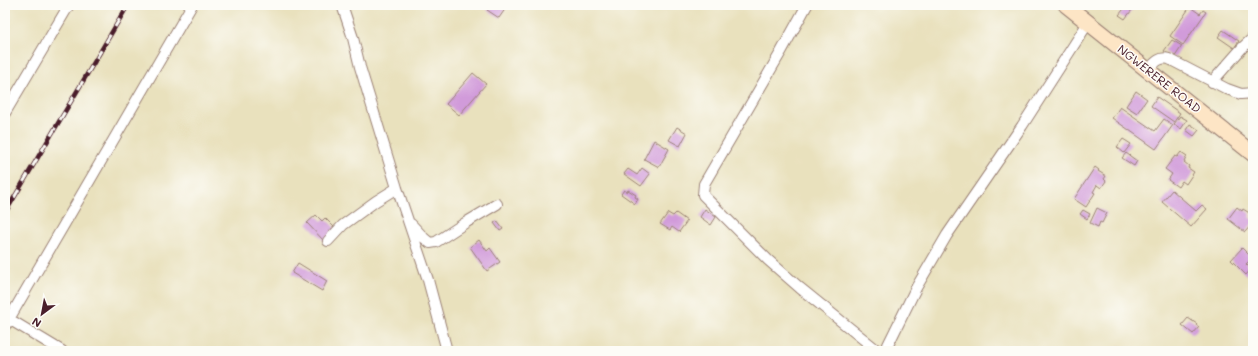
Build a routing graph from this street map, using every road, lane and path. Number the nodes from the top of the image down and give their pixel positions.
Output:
1 (69, 5) edge
2 (192, 5) edge
3 (342, 5) edge
4 (807, 5) edge
5 (1066, 5) edge
6 (1088, 23) junction
7 (1253, 38) edge
8 (1148, 70) junction
9 (1212, 82) junction
10 (1253, 93) edge
11 (5, 113) edge
12 (1253, 154) edge
13 (397, 188) junction
14 (497, 204) dead end
15 (406, 215) junction
16 (328, 241) dead end
17 (7, 322) edge
18 (62, 351) edge
19 (447, 351) edge
20 (878, 351) edge
21 (885, 351) edge

1 - 11 street
2 - 17 street
3 - 13 street
4 - 20 street
5 - 6 main road, NGWERERE ROAD
6 - 8 main road, NGWERERE ROAD
6 - 21 street
7 - 9 street
8 - 9 street
8 - 12 main road, NGWERERE ROAD
9 - 10 street
13 - 15 street
13 - 16 street
14 - 15 street
15 - 19 street
17 - 18 street

